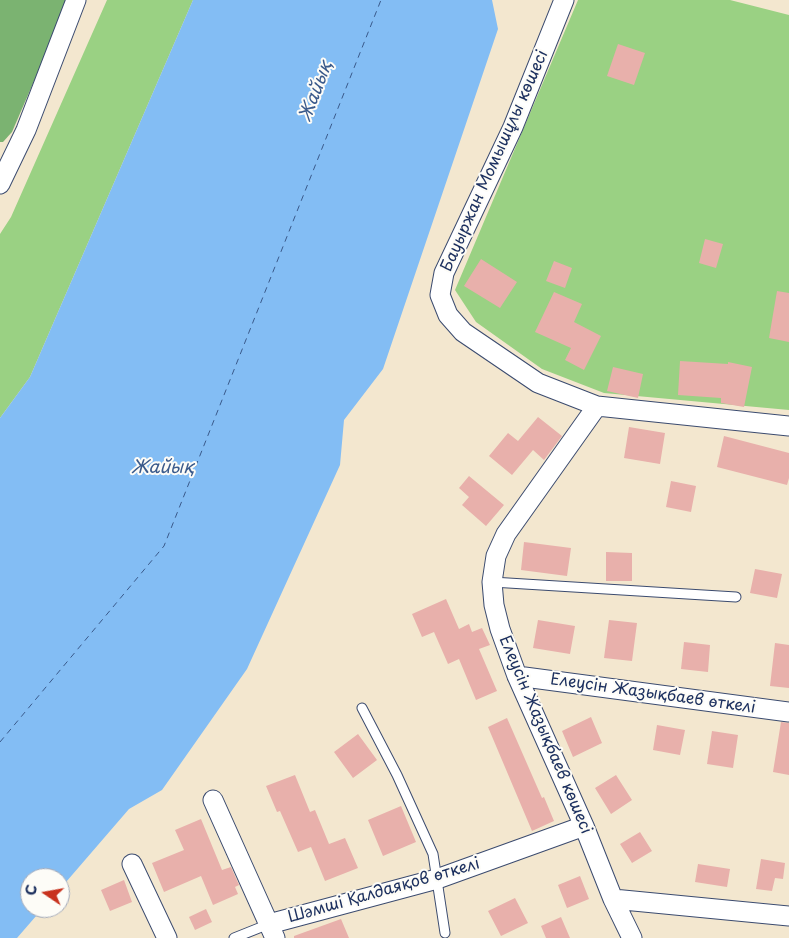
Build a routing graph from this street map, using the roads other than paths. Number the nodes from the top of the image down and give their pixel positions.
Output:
1 (76, 0) edge
2 (564, 0) edge
3 (0, 184) edge
4 (597, 406) junction
5 (789, 426) edge
6 (492, 582) junction
7 (736, 597) dead end
8 (517, 676) junction
9 (362, 708) dead end
10 (789, 712) edge
11 (213, 800) dead end
12 (584, 826) junction
13 (132, 864) dead end
14 (437, 879) junction
15 (613, 899) junction
16 (789, 916) edge
17 (272, 931) edge
18 (445, 933) dead end
19 (167, 938) edge
20 (234, 938) edge
21 (632, 938) edge

1 - 3 street
2 - 4 street, Бауыржан Момышұлы көшесі
4 - 5 street, Бауыржан Момышұлы көшесі
4 - 6 street, Елеусін Жазықбаев көшесі
6 - 7 lane
6 - 8 street, Елеусін Жазықбаев көшесі
8 - 10 street, Елеусін Жазықбаев өткелі
8 - 12 street, Елеусін Жазықбаев көшесі
9 - 14 lane
11 - 17 street
12 - 14 street, Шәмші Қалдаяқов өткелі
12 - 15 street, Елеусін Жазықбаев көшесі
13 - 19 street
14 - 17 street, Шәмші Қалдаяқов өткелі
14 - 18 lane
15 - 16 street
15 - 21 street, Елеусін Жазықбаев көшесі
17 - 20 lane

